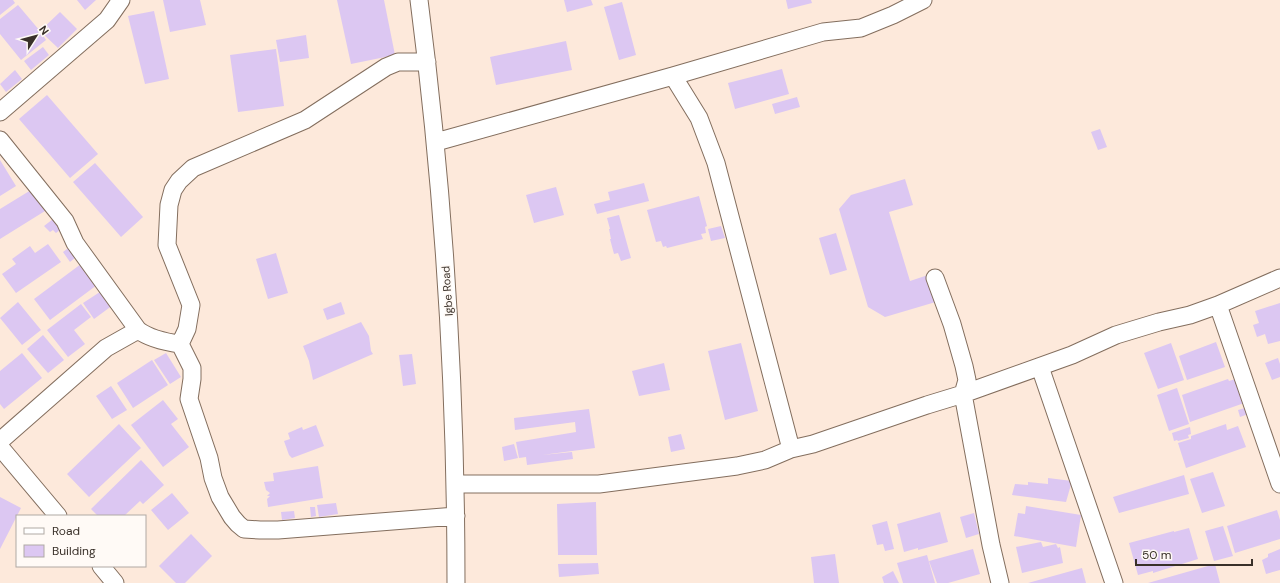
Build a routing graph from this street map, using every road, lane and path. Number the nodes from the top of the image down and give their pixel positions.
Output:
1 (121, 0) edge
2 (419, 0) edge
3 (923, 0) edge
4 (427, 62) junction
5 (674, 76) junction
6 (0, 112) edge
7 (0, 140) edge
8 (436, 142) junction
9 (935, 278) dead end
10 (1280, 278) edge
11 (1218, 305) junction
12 (138, 330) junction
13 (180, 344) junction
14 (1040, 367) junction
15 (963, 394) junction
16 (0, 441) edge
17 (0, 447) edge
18 (791, 449) junction
19 (455, 484) junction
20 (1280, 484) edge
21 (57, 515) edge
22 (456, 516) junction
23 (102, 567) edge
24 (115, 583) edge
25 (456, 583) edge
26 (1000, 583) edge
27 (1114, 583) edge

1 - 6 street
2 - 4 street, Igbe Road
3 - 5 street
4 - 8 street, Igbe Road
4 - 13 street
5 - 8 street
5 - 18 street
7 - 12 street
8 - 19 street, Igbe Road
9 - 15 street
10 - 11 street
11 - 14 street
11 - 20 street
12 - 13 street
12 - 16 street
13 - 22 street
14 - 15 street
14 - 27 street
15 - 18 street
15 - 26 street
17 - 21 street
18 - 19 street
19 - 22 street, Igbe Road
22 - 25 street, Igbe Road
23 - 24 street

